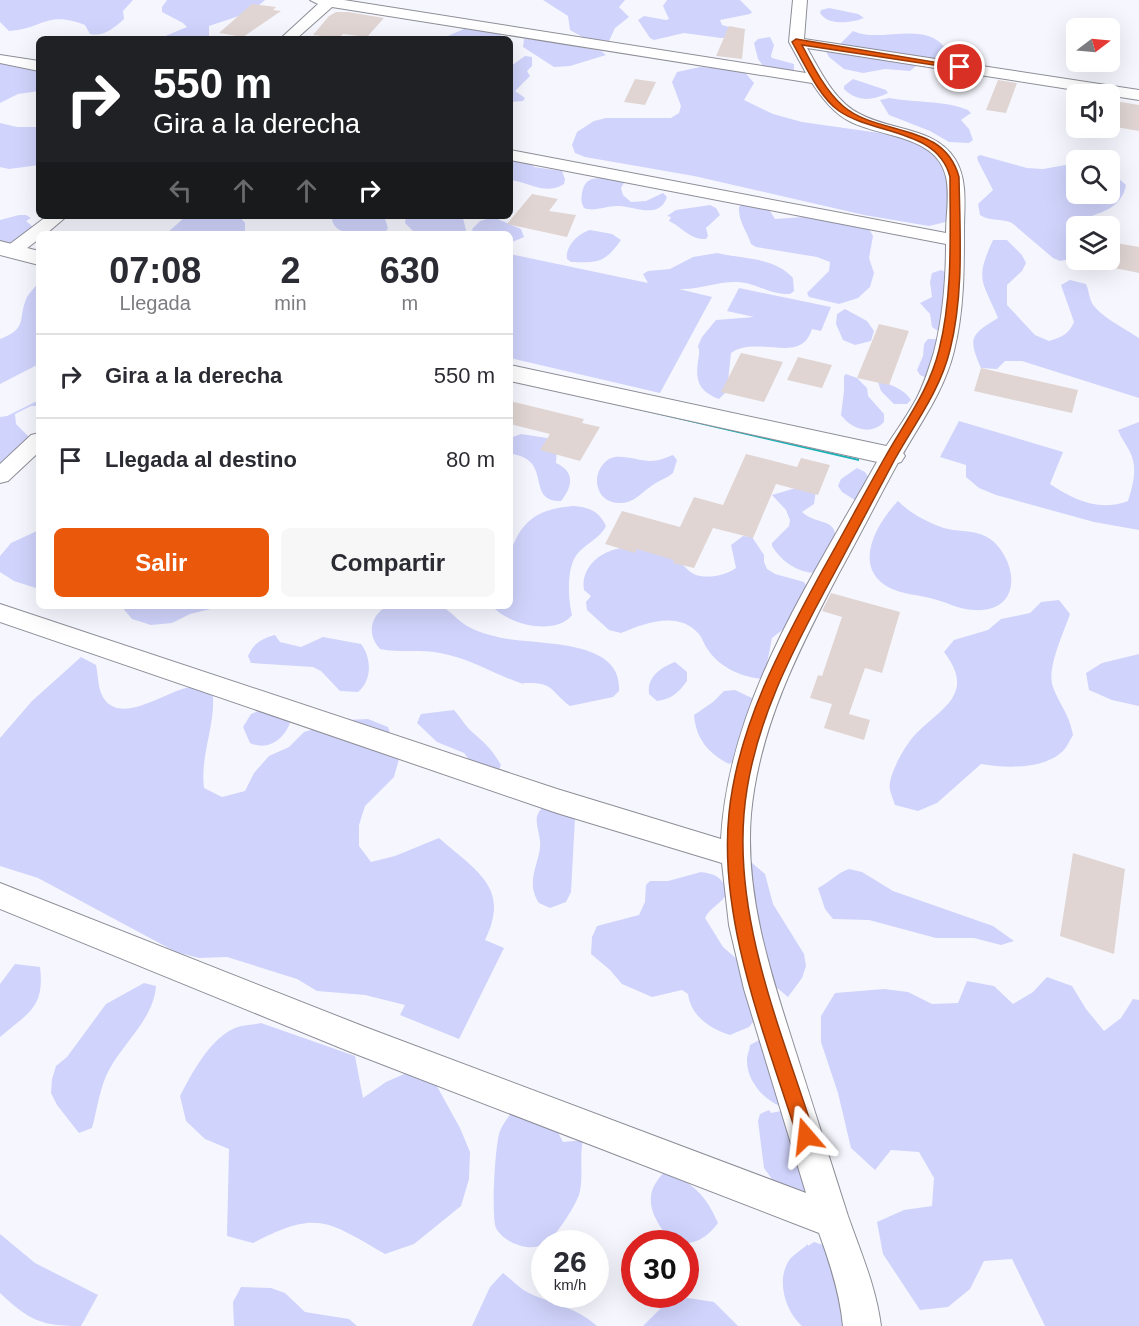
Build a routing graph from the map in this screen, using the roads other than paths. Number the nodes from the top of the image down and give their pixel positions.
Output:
1 (800, 0) edge
2 (323, 1) edge
3 (290, 36) edge
4 (796, 42) junction
5 (0, 59) edge
6 (36, 65) edge
7 (817, 79) junction
8 (1139, 95) edge
9 (513, 156) edge
10 (53, 219) edge
11 (955, 240) junction
12 (6, 250) edge
13 (36, 257) edge
14 (513, 374) edge
15 (36, 443) edge
16 (891, 456) junction
17 (0, 476) edge
18 (0, 613) edge
19 (735, 855) junction
20 (0, 896) edge
21 (832, 1220) junction
22 (862, 1326) edge

1 - 4 street
2 - 3 street
2 - 7 street
4 - 7 street
4 - 8 street
5 - 6 street
7 - 11 street
9 - 11 street
10 - 12 street
11 - 16 street
12 - 13 street
14 - 16 street
15 - 17 street
16 - 19 street
18 - 19 street
19 - 21 street
20 - 21 street
21 - 22 street

